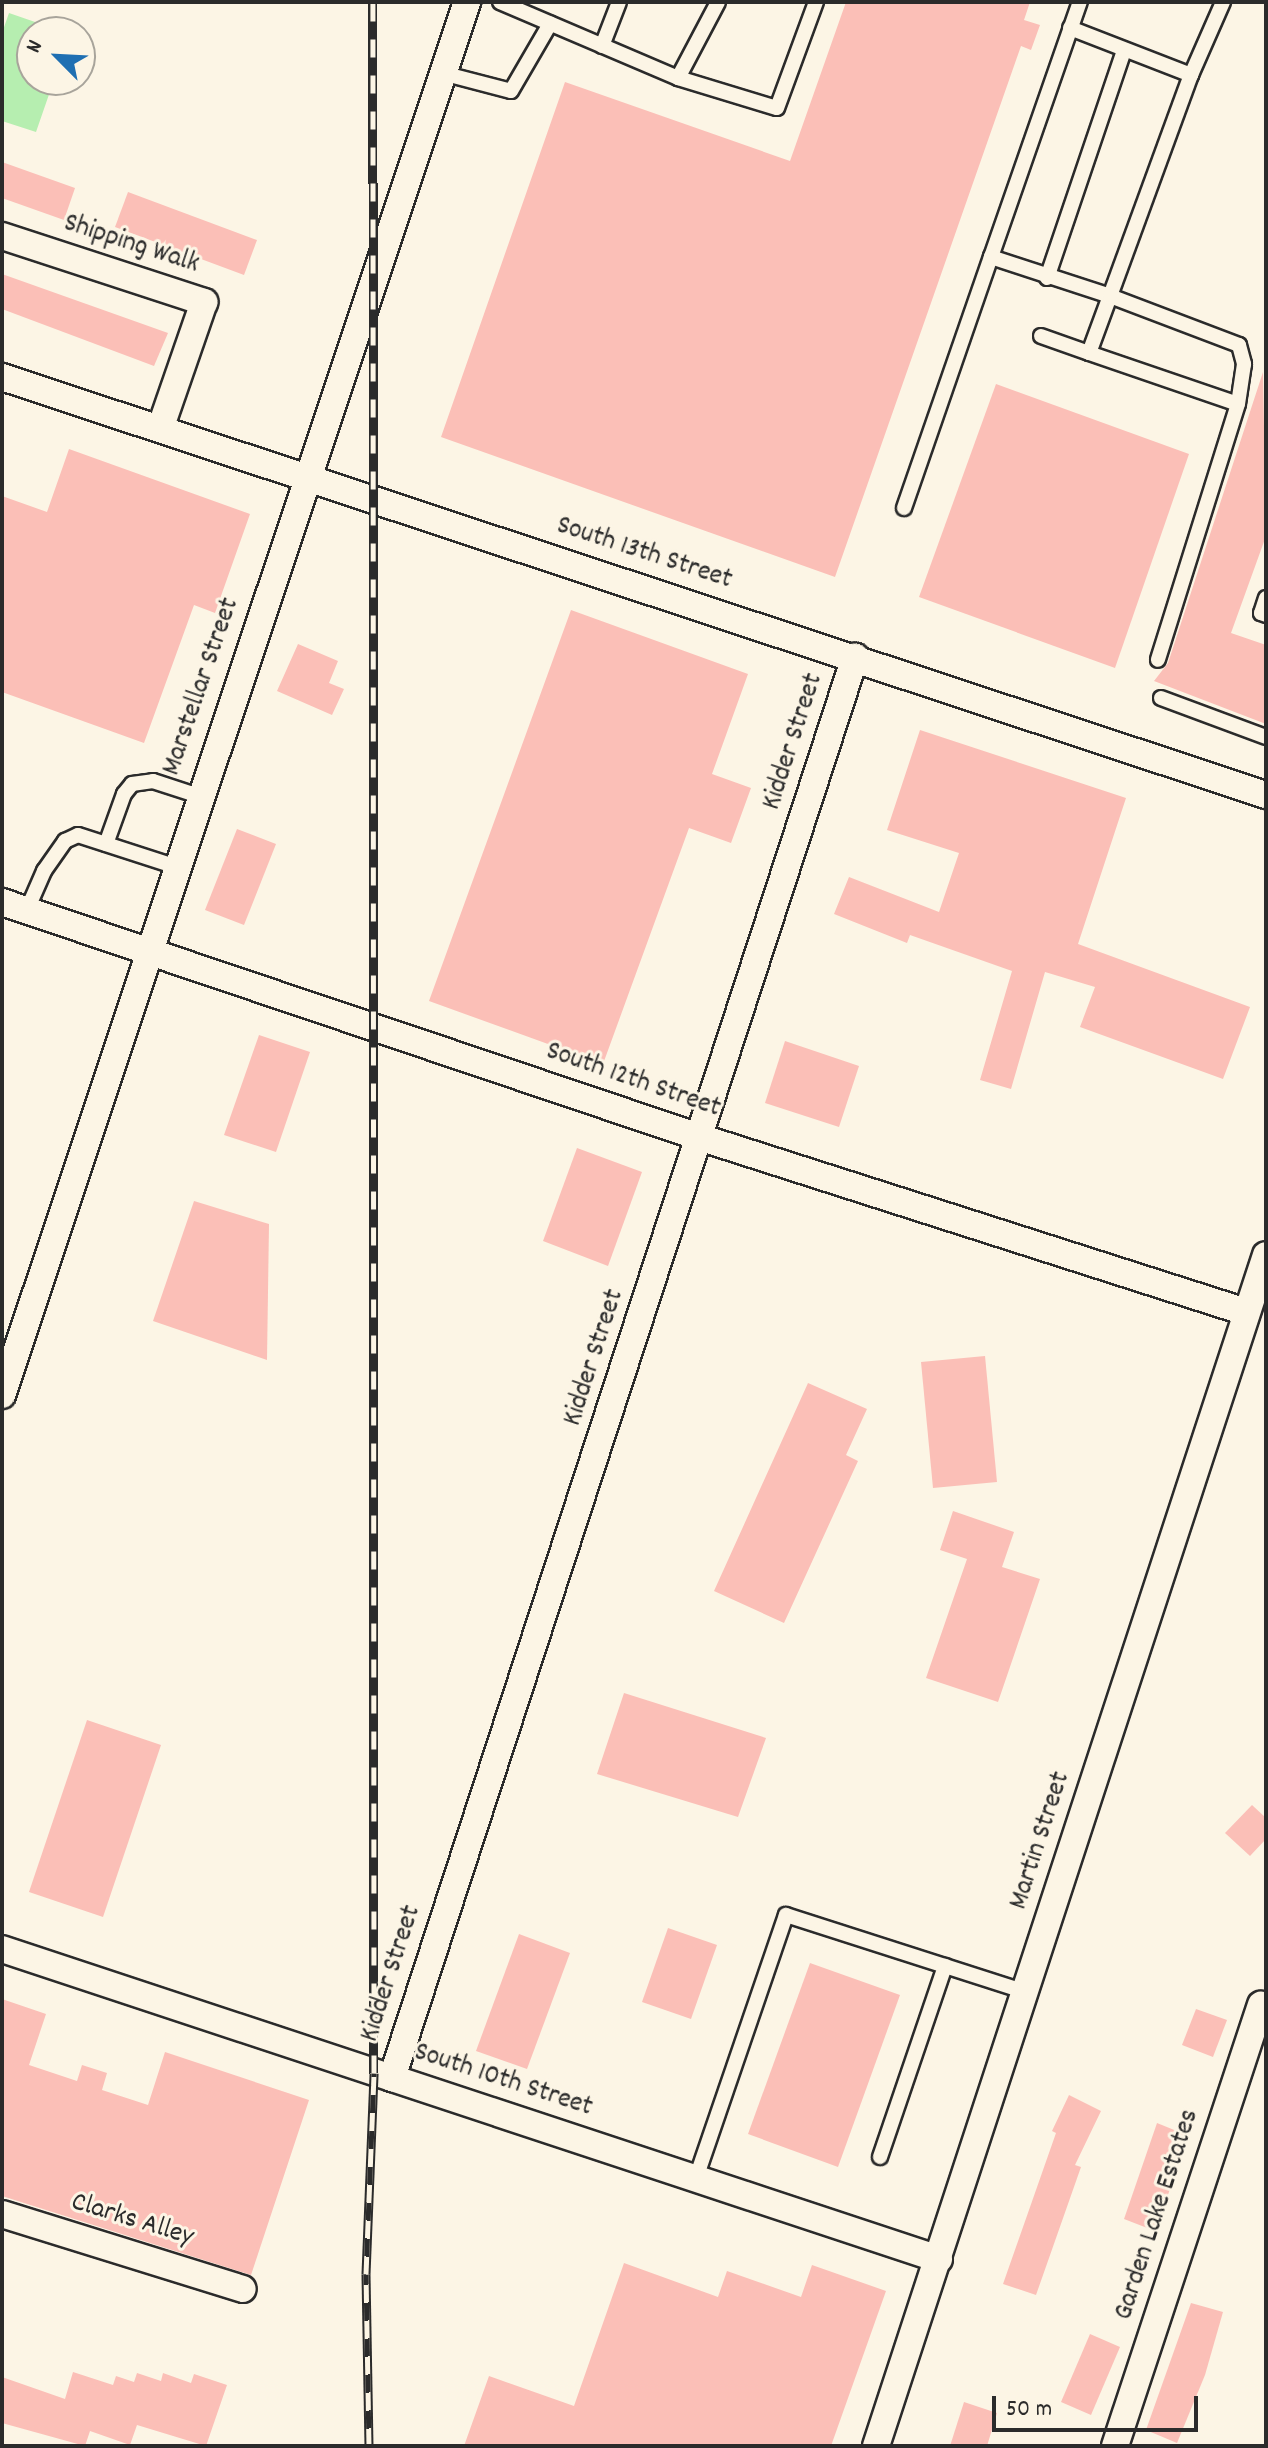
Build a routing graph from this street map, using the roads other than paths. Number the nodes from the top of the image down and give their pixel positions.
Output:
1 (467, 2) edge
2 (500, 2) edge
3 (619, 2) edge
4 (718, 2) edge
5 (816, 2) edge
6 (1080, 2) edge
7 (1223, 2) edge
8 (550, 24) junction
9 (1070, 28) junction
10 (602, 46) junction
11 (1124, 50) junction
12 (442, 73) junction
13 (1191, 75) junction
14 (678, 78) junction
15 (2, 236) edge
16 (991, 257) junction
17 (1047, 278) junction
18 (1110, 296) junction
19 (1041, 336) dead end
20 (1089, 353) junction
21 (2, 377) edge
22 (1238, 404) junction
23 (160, 429) junction
24 (307, 476) junction
25 (904, 508) dead end
26 (1266, 598) edge
27 (1266, 615) edge
28 (855, 657) junction
29 (1158, 660) dead end
30 (1161, 698) dead end
31 (1266, 737) edge
32 (1266, 795) edge
33 (199, 796) junction
34 (106, 844) junction
35 (177, 867) junction
36 (2, 902) edge
37 (27, 910) junction
38 (149, 951) junction
39 (702, 1138) junction
40 (1266, 1255) edge
41 (1246, 1312) junction
42 (2, 1395) edge
43 (2, 1949) edge
44 (945, 1966) junction
45 (1026, 1992) junction
46 (1261, 2004) dead end
47 (392, 2078) junction
48 (880, 2157) dead end
49 (696, 2178) junction
50 (2, 2214) edge
51 (939, 2259) junction
52 (243, 2289) dead end
53 (876, 2446) edge
54 (1115, 2446) edge

1 - 12 street, Marstellar Street
2 - 8 lane
3 - 10 lane
4 - 14 lane
5 - 14 lane
6 - 9 lane
7 - 13 lane
8 - 10 lane
8 - 12 lane
9 - 11 lane
9 - 16 lane
10 - 14 lane
11 - 13 lane
11 - 17 lane
12 - 24 street, Marstellar Street
13 - 18 lane
15 - 23 street, Shipping Walk
16 - 17 lane
16 - 25 lane
17 - 18 lane
18 - 20 lane
18 - 22 lane
19 - 20 lane
20 - 22 lane
21 - 23 street, South 13th Street
22 - 29 lane
23 - 24 street, South 13th Street
24 - 28 street, South 13th Street
24 - 33 street, Marstellar Street
26 - 27 lane
28 - 32 street, South 13th Street
28 - 39 street, Kidder Street
30 - 31 lane
33 - 34 lane
33 - 35 street, Marstellar Street
34 - 35 lane
34 - 37 lane
35 - 38 street, Marstellar Street
36 - 37 street, South 12th Street
37 - 38 street, South 12th Street
38 - 39 street, South 12th Street
38 - 42 street, Marstellar Street
39 - 41 street, South 12th Street
39 - 47 street, Kidder Street
40 - 41 street, Martin Street
41 - 45 street, Martin Street
43 - 47 street, South 10th Street
44 - 45 lane
44 - 48 lane
44 - 49 lane
45 - 51 street, Martin Street
46 - 54 street, Garden Lake Estates
47 - 49 street, South 10th Street
49 - 51 street, South 10th Street
50 - 52 street, Clarks Alley
51 - 53 street, Martin Street

